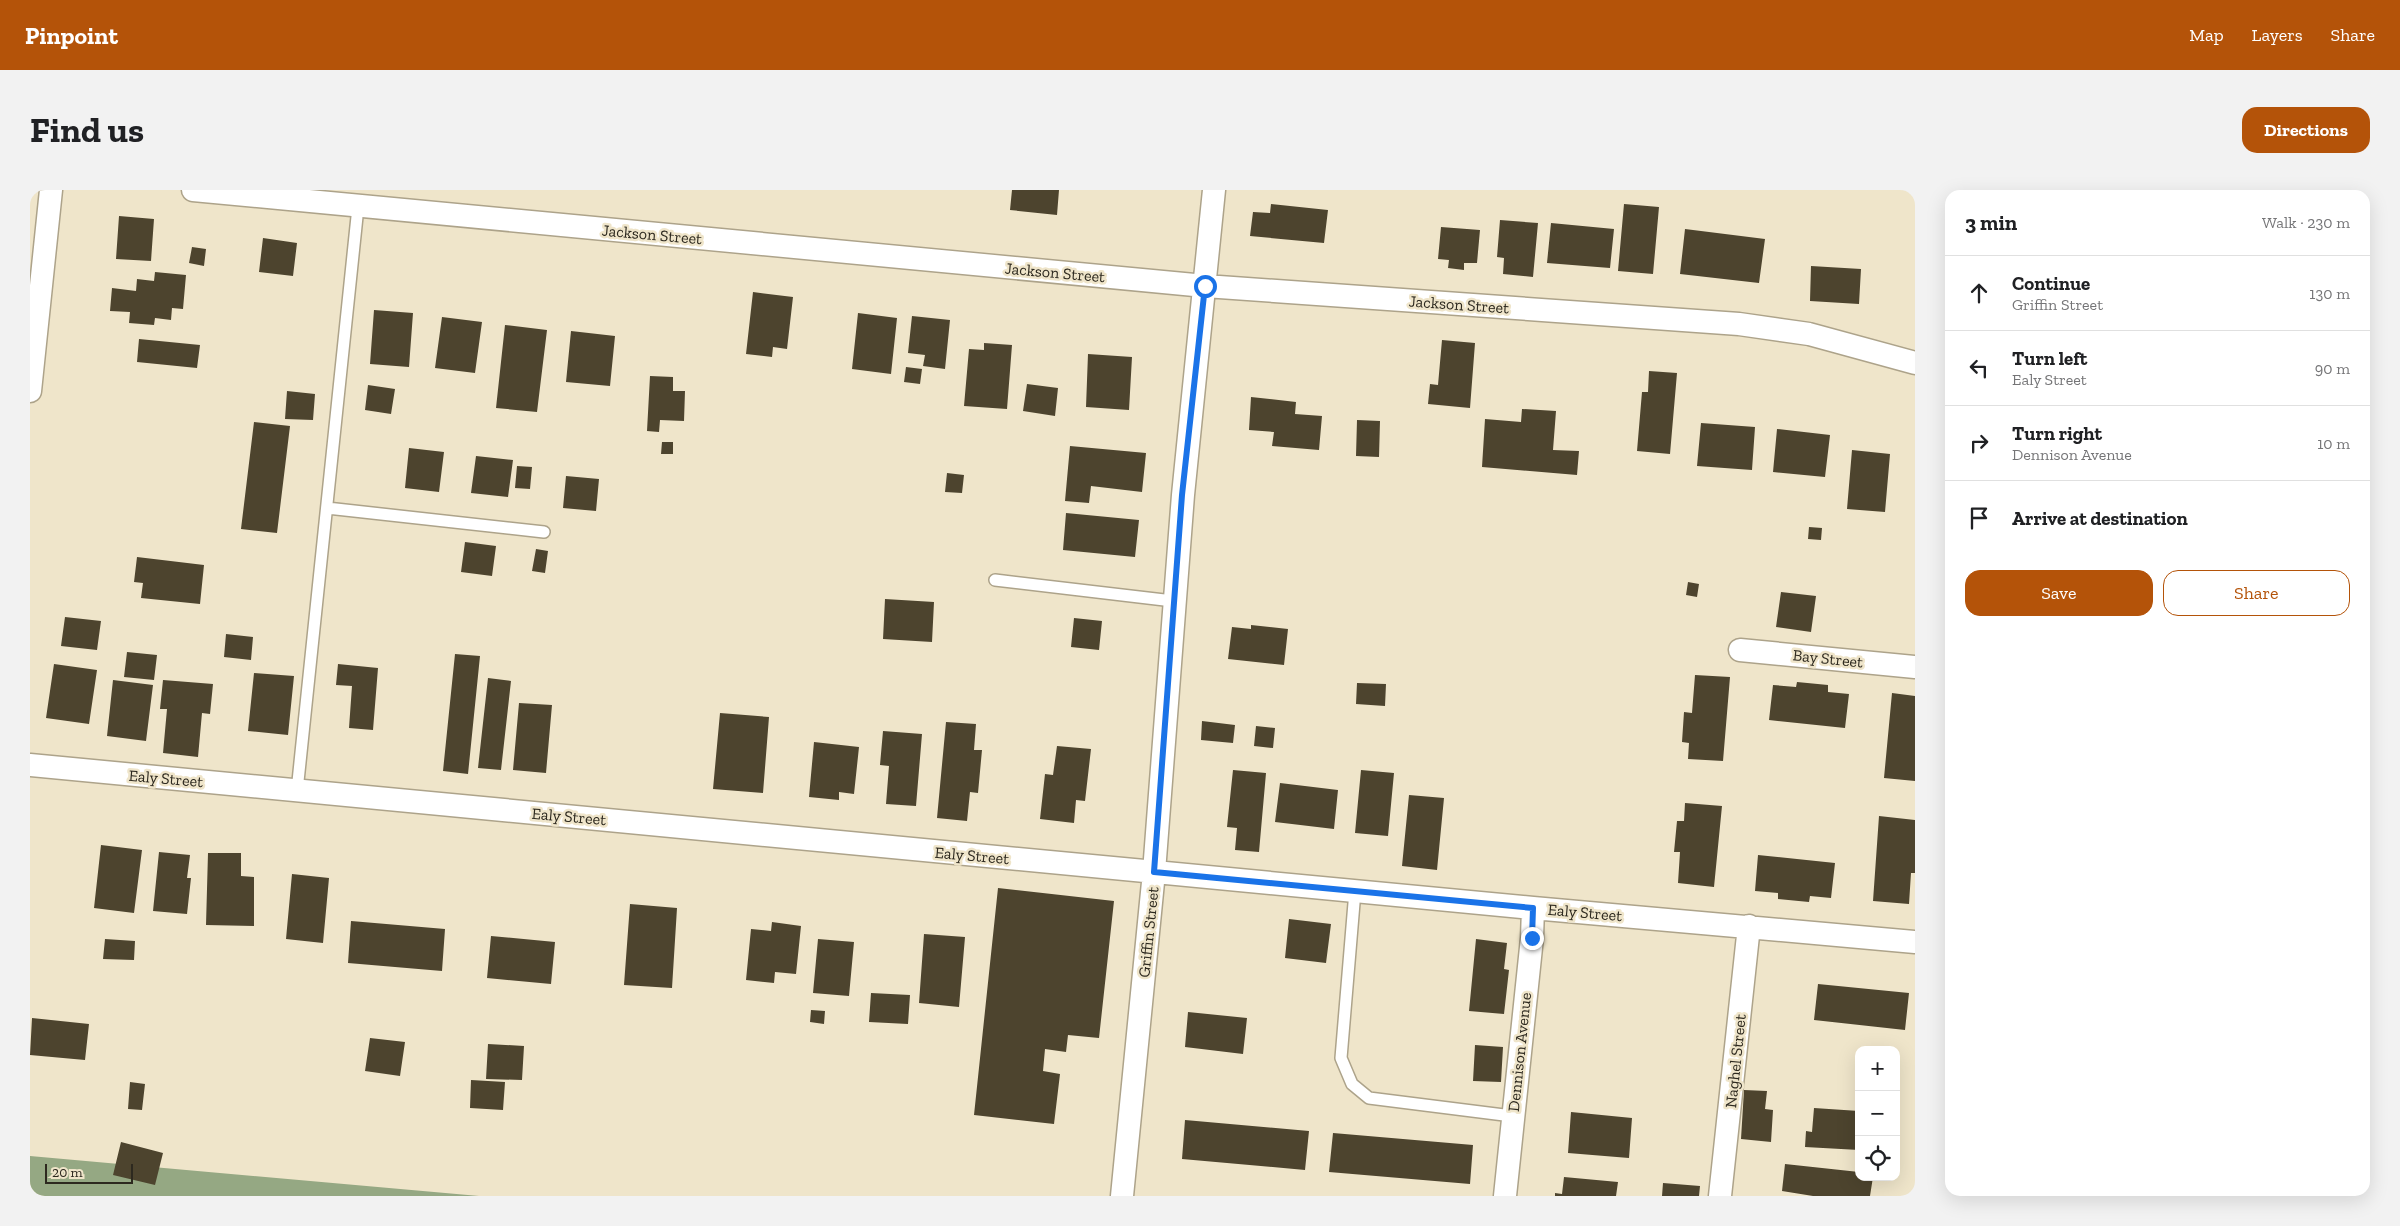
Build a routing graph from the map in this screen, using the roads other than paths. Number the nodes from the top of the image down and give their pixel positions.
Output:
1 (50, 190) edge
2 (192, 190) edge
3 (1214, 190) edge
4 (358, 207) junction
5 (1205, 286) junction
6 (1915, 362) edge
7 (30, 392) edge
8 (326, 508) junction
9 (544, 532) dead end
10 (995, 580) dead end
11 (1173, 601) junction
12 (1740, 650) dead end
13 (1915, 667) edge
14 (30, 765) edge
15 (297, 791) junction
16 (1154, 872) junction
17 (1355, 891) junction
18 (1533, 908) junction
19 (1749, 926) junction
20 (1915, 942) edge
21 (1512, 1116) junction
22 (1122, 1196) edge
23 (1505, 1196) edge
24 (1720, 1196) edge

1 - 7 street
2 - 4 street, Jackson Street
3 - 5 street, Griffin Street
4 - 5 street, Jackson Street
4 - 8 lane
5 - 6 street, Jackson Street
5 - 11 street, Griffin Street
8 - 9 lane
8 - 15 lane
10 - 11 lane
11 - 16 street, Griffin Street
12 - 13 street, Bay Street
14 - 15 street, Ealy Street
15 - 16 street, Ealy Street
16 - 17 street, Ealy Street
16 - 22 street, Griffin Street
17 - 18 street, Ealy Street
17 - 21 lane
18 - 19 street, Ealy Street
18 - 21 street, Dennison Avenue
19 - 20 street, Ealy Street
19 - 24 street, Naghel Street
21 - 23 street, Dennison Avenue

